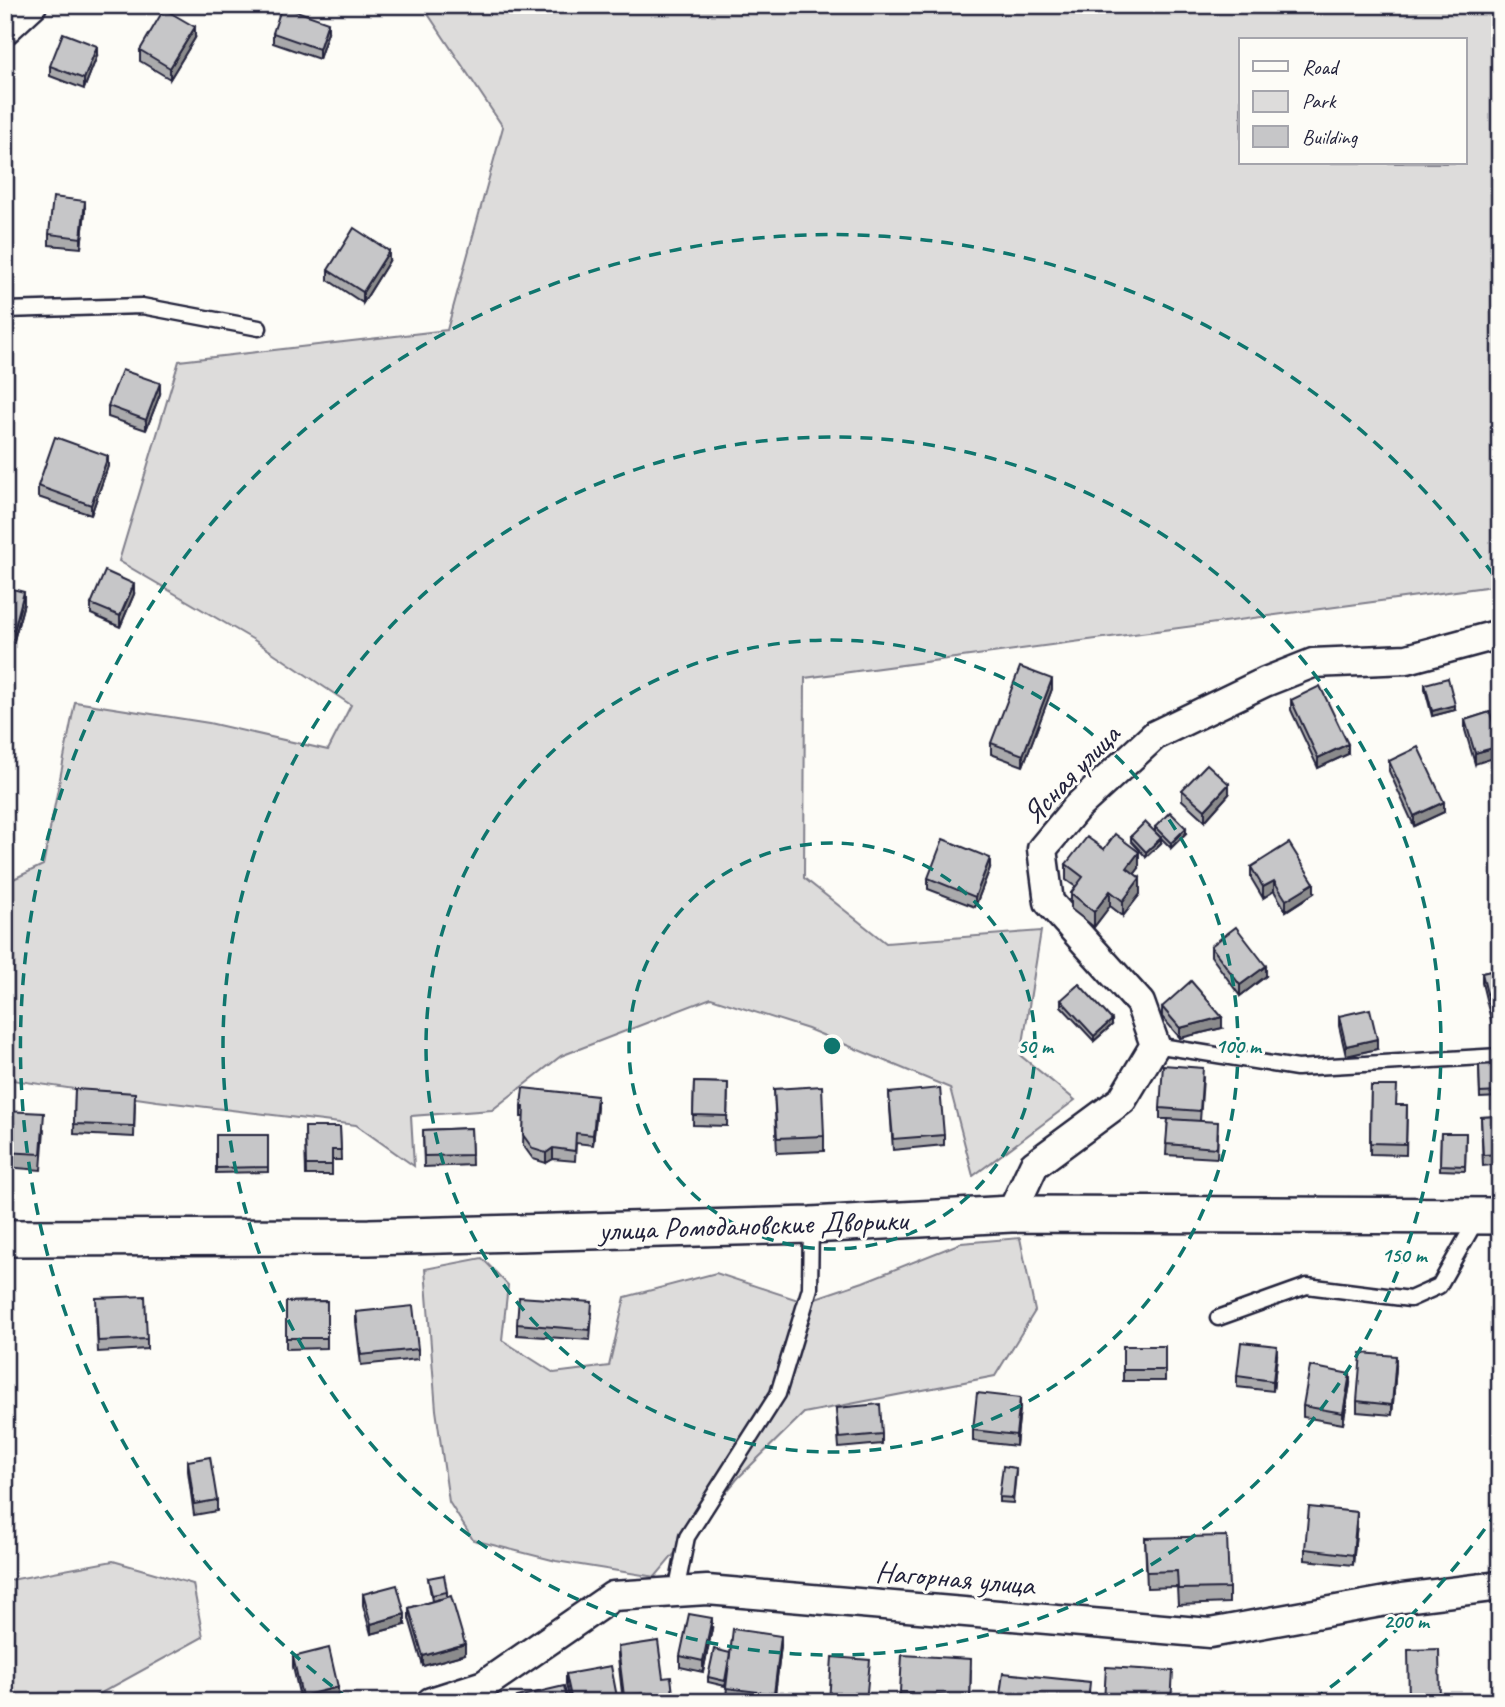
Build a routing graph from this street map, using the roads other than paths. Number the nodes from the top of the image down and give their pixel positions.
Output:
1 (32, 5) edge
2 (5, 30) edge
3 (5, 310) edge
4 (259, 328) dead end
5 (1500, 634) edge
6 (1155, 1045) junction
7 (1500, 1056) edge
8 (1011, 1214) junction
9 (1489, 1216) edge
10 (811, 1224) junction
11 (5, 1238) edge
12 (1218, 1318) dead end
13 (1500, 1586) edge
14 (676, 1592) junction
15 (431, 1702) edge

1 - 2 street
3 - 4 lane
5 - 6 street, Ясная улица
6 - 7 lane
6 - 8 street
8 - 9 street, улица Ромодановские Дворики
8 - 10 street, улица Ромодановские Дворики
9 - 12 lane
10 - 11 street, улица Ромодановские Дворики
10 - 14 lane
13 - 14 street, Нагорная улица
14 - 15 street, Нагорная улица

